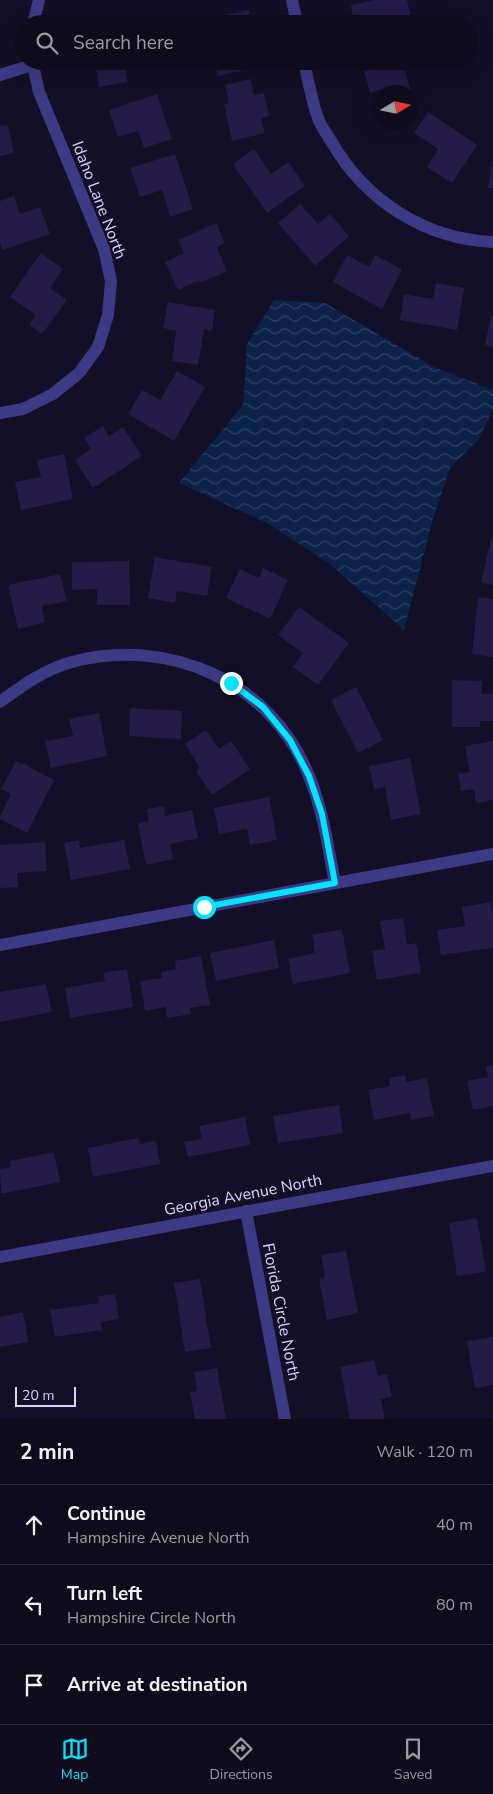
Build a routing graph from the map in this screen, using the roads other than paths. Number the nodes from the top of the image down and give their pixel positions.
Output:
1 (39, 0) edge
2 (292, 0) edge
3 (35, 15) edge
4 (295, 15) edge
5 (15, 69) edge
6 (34, 70) edge
7 (306, 70) edge
8 (0, 75) edge
9 (493, 242) edge
10 (0, 413) edge
11 (0, 702) edge
12 (493, 854) edge
13 (335, 883) junction
14 (0, 945) edge
15 (493, 1166) edge
16 (246, 1211) junction
17 (0, 1257) edge
18 (285, 1419) edge

1 - 3 street
2 - 4 street
5 - 8 street, Idaho Lane North
6 - 10 street, Idaho Lane North
7 - 9 street
11 - 13 street
12 - 13 street
13 - 14 street
15 - 16 street, Georgia Avenue North
16 - 17 street, Georgia Avenue North
16 - 18 street, Florida Circle North

